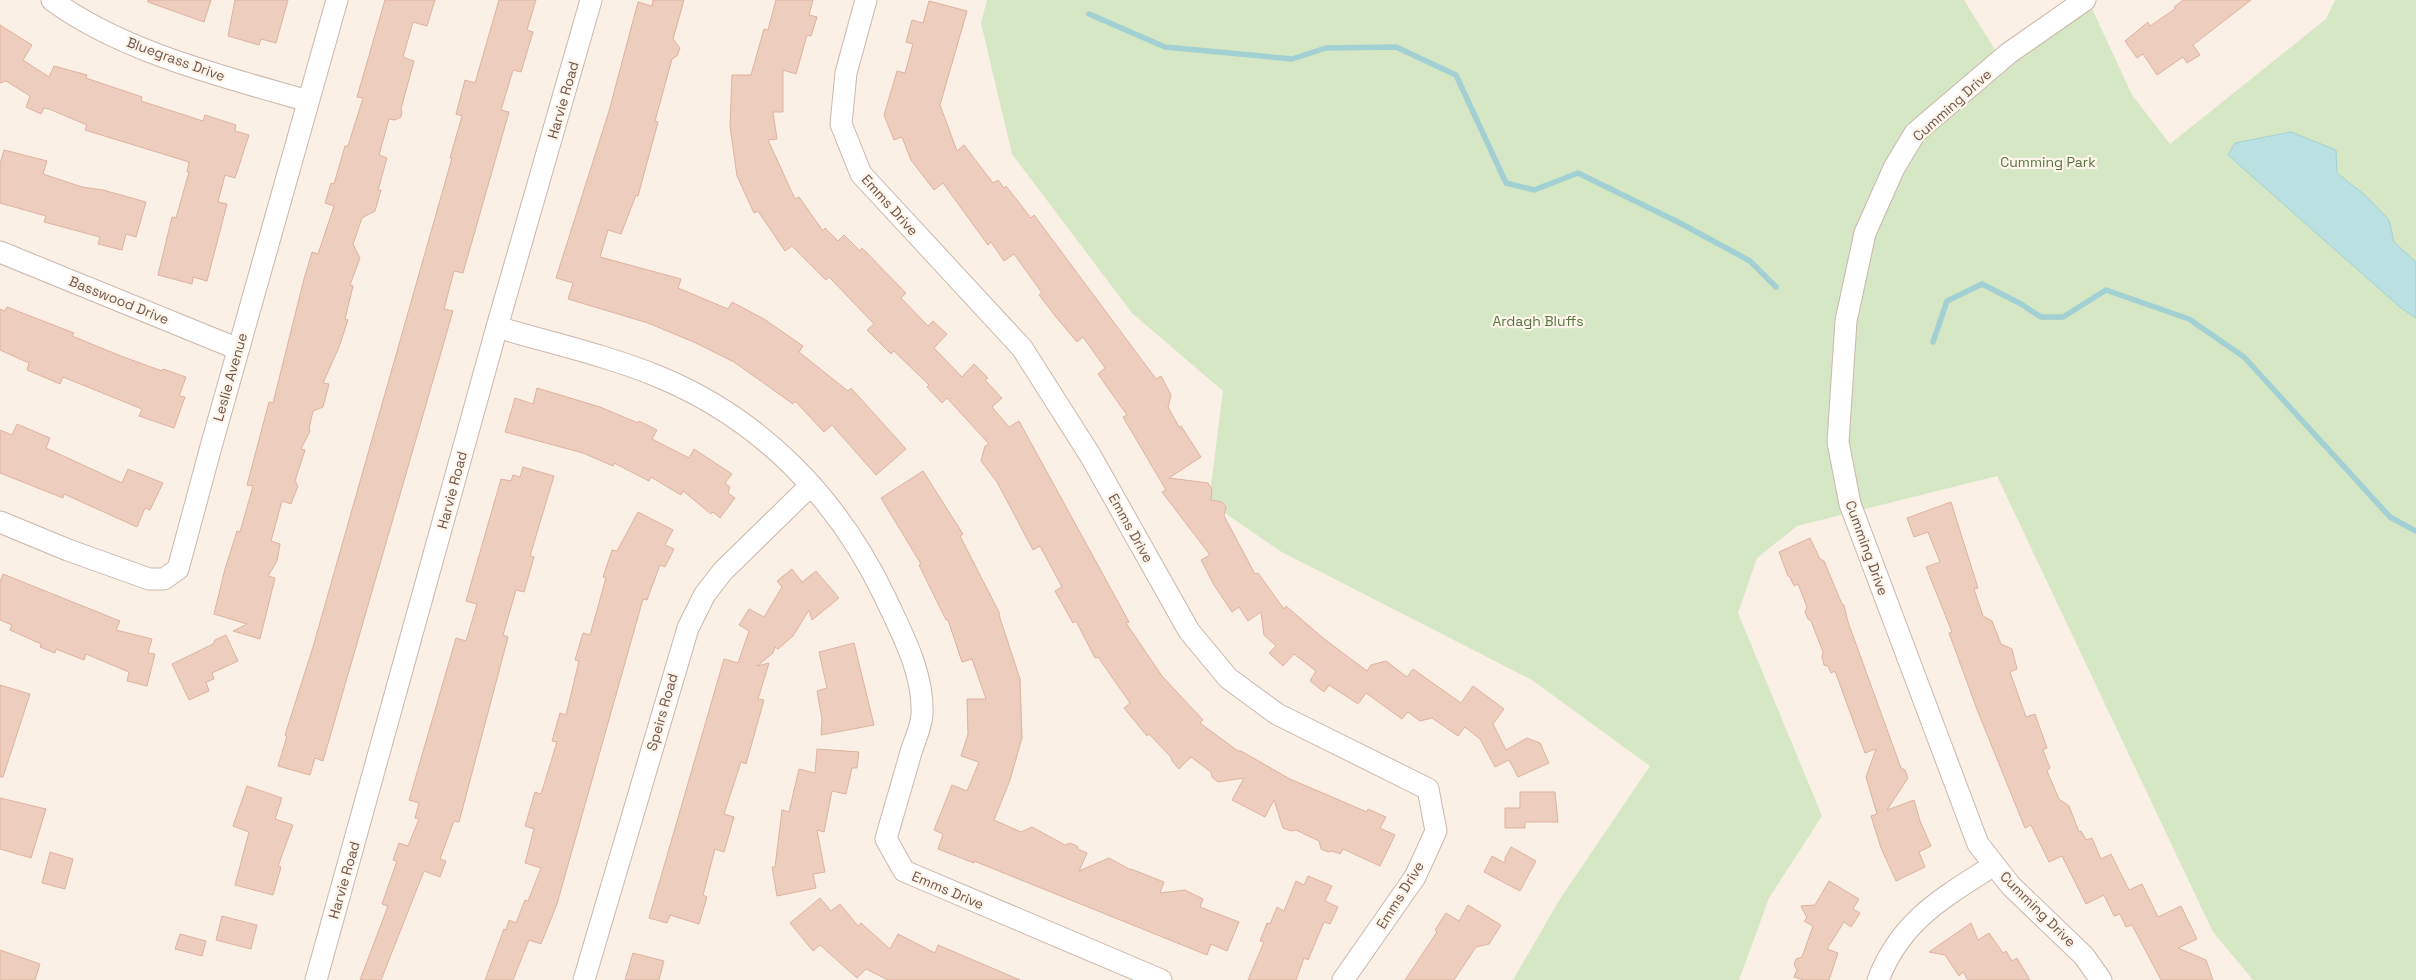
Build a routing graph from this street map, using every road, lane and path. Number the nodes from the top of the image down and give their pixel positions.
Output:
1 (52, 0) edge
2 (337, 0) edge
3 (591, 0) edge
4 (866, 0) edge
5 (2085, 0) edge
6 (308, 101) junction
7 (0, 252) edge
8 (497, 327) junction
9 (238, 348) junction
10 (811, 485) junction
11 (0, 522) edge
12 (1994, 865) junction
13 (316, 980) edge
14 (584, 980) edge
15 (1161, 980) edge
16 (1344, 980) edge
17 (1878, 980) edge
18 (2101, 980) edge

1 - 6 street, Bluegrass Drive
2 - 6 street, Leslie Avenue
3 - 8 street, Harvie Road
4 - 16 street, Emms Drive
5 - 12 street, Cumming Drive
6 - 9 street, Leslie Avenue
7 - 9 street, Basswood Drive
8 - 10 street, Emms Drive
8 - 13 street, Harvie Road
9 - 11 street, Leslie Avenue
10 - 14 street, Speirs Road
10 - 15 street, Emms Drive
12 - 17 street
12 - 18 street, Cumming Drive

